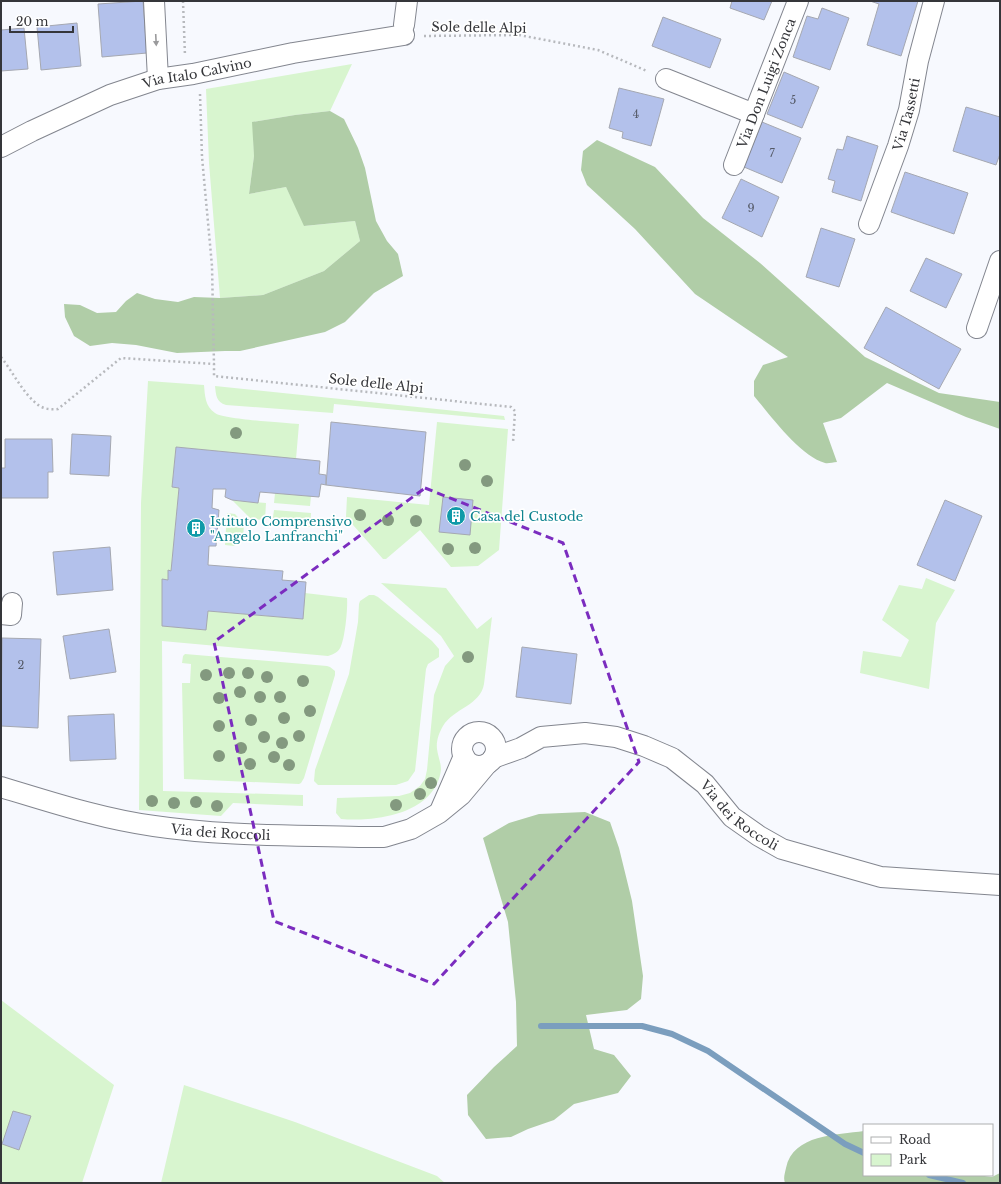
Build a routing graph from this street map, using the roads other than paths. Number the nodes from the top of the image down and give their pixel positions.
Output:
1 (154, 1) edge
2 (407, 1) edge
3 (798, 1) edge
4 (934, 1) edge
5 (158, 79) junction
6 (666, 79) road end
7 (754, 114) junction
8 (1, 147) edge
9 (734, 165) dead end
10 (870, 224) dead end
11 (1000, 261) edge
12 (977, 328) dead end
13 (489, 735) junction
14 (541, 737) junction
15 (464, 756) junction
16 (490, 761) junction
17 (1, 787) edge
18 (439, 813) junction
19 (1000, 884) edge

1 -> 5 street
2 - 5 street, Via Italo Calvino
3 - 7 street, Via Don Luigi Zonca
4 - 10 street, Via Tassetti
5 - 8 street, Via Italo Calvino
6 - 7 street
7 - 9 street, Via Don Luigi Zonca
11 - 12 street
13 - 14 street
13 - 15 street
13 - 16 street
14 - 16 street, Via dei Roccoli
14 - 19 street, Via dei Roccoli
15 - 16 street
15 - 18 street
16 - 18 street, Via dei Roccoli
17 - 18 street, Via dei Roccoli

